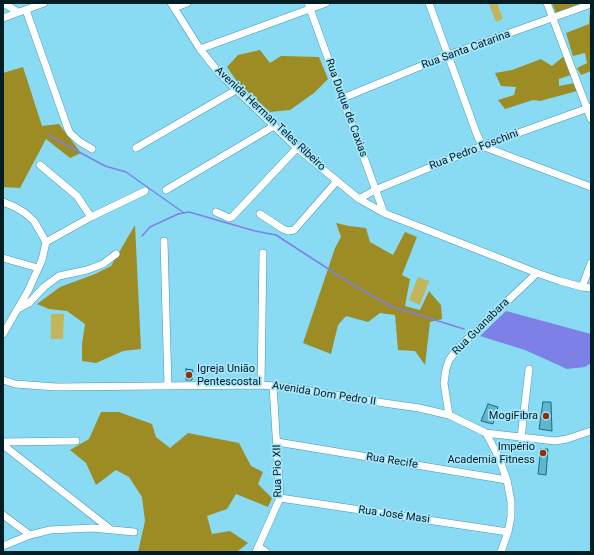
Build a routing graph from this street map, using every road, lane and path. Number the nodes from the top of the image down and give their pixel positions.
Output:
1 (3, 3) edge
2 (44, 3) edge
3 (187, 3) edge
4 (326, 3) edge
5 (429, 3) edge
6 (547, 3) edge
7 (591, 4) edge
8 (173, 5) edge
9 (309, 6) edge
10 (26, 10) junction
11 (18, 12) junction
12 (3, 18) edge
13 (553, 18) junction
14 (200, 49) junction
15 (448, 55) junction
16 (236, 90) junction
17 (343, 98) junction
18 (589, 107) edge
19 (591, 119) edge
20 (274, 126) junction
21 (498, 140) junction
22 (482, 146) junction
23 (136, 148) dead end
24 (297, 148) junction
25 (92, 149) dead end
26 (503, 154) junction
27 (40, 165) dead end
28 (337, 181) junction
29 (591, 187) edge
30 (166, 190) dead end
31 (375, 190) junction
32 (145, 191) dead end
33 (359, 199) junction
34 (3, 202) edge
35 (216, 212) dead end
36 (384, 213) junction
37 (260, 214) dead end
38 (91, 217) junction
39 (164, 241) dead end
40 (46, 242) junction
41 (263, 253) dead end
42 (116, 254) dead end
43 (3, 258) edge
44 (591, 263) edge
45 (38, 268) junction
46 (538, 273) junction
47 (582, 287) junction
48 (591, 288) edge
49 (16, 310) junction
50 (3, 334) edge
51 (529, 369) dead end
52 (3, 380) edge
53 (261, 385) junction
54 (168, 386) junction
55 (273, 386) junction
56 (449, 415) junction
57 (591, 431) edge
58 (486, 433) junction
59 (521, 438) junction
60 (76, 441) dead end
61 (277, 442) junction
62 (3, 444) edge
63 (507, 480) junction
64 (280, 498) junction
65 (3, 515) edge
66 (110, 529) junction
67 (134, 532) dead end
68 (508, 532) junction
69 (30, 535) junction
70 (3, 546) edge
71 (257, 549) edge
72 (266, 552) edge
73 (270, 552) edge
74 (501, 552) edge

1 - 11 street
2 - 10 street
3 - 8 street
4 - 9 street
5 - 15 street
6 - 13 street
7 - 13 street, Rua Santa Catarina
8 - 14 street, Avenida Herman Teles Ribeiro
9 - 14 street
9 - 17 street, Rua Duque de Caxias
10 - 11 street
10 - 25 street
11 - 12 street
13 - 15 street, Rua Santa Catarina
13 - 18 street
14 - 16 street, Avenida Herman Teles Ribeiro
15 - 17 street, Rua Santa Catarina
15 - 22 street
16 - 20 street, Avenida Herman Teles Ribeiro
16 - 23 street
17 - 31 street, Rua Duque de Caxias
18 - 19 street
18 - 21 street, Rua Pedro Foschini
20 - 24 street, Avenida Herman Teles Ribeiro
20 - 30 street
21 - 22 street, Rua Pedro Foschini
21 - 26 street
22 - 26 street
22 - 31 street, Rua Pedro Foschini
24 - 28 street, Avenida Herman Teles Ribeiro
24 - 35 street
26 - 29 street
27 - 38 street
28 - 33 street, Avenida Herman Teles Ribeiro
28 - 37 street
31 - 33 street, Rua Pedro Foschini
31 - 36 street, Rua Duque de Caxias
32 - 38 street
33 - 36 street, Avenida Herman Teles Ribeiro
34 - 40 street
36 - 46 street, Avenida Herman Teles Ribeiro
38 - 40 street
39 - 54 street
40 - 45 street
41 - 53 street
42 - 49 street
43 - 45 street
44 - 47 street
45 - 49 street
46 - 47 street, Avenida Herman Teles Ribeiro
46 - 56 street, Rua Guanabara
47 - 48 street, Avenida Herman Teles Ribeiro
49 - 50 street
51 - 59 street
52 - 54 street, Avenida Dom Pedro II
53 - 54 street, Avenida Dom Pedro II
53 - 55 street, Avenida Dom Pedro II
55 - 56 street, Avenida Dom Pedro II
55 - 61 street, Rua Pio XII
56 - 58 street, Avenida Dom Pedro II
57 - 59 street, Avenida Dom Pedro II
58 - 59 street, Avenida Dom Pedro II
58 - 63 street
60 - 62 street
61 - 63 street, Rua Recife
61 - 64 street, Rua Pio XII
62 - 66 street
63 - 68 street
64 - 68 street, Rua José Masi
64 - 71 street, Rua Pio XII
65 - 69 street
66 - 67 street
66 - 69 street
68 - 74 street
69 - 70 street
71 - 72 street
72 - 73 street

